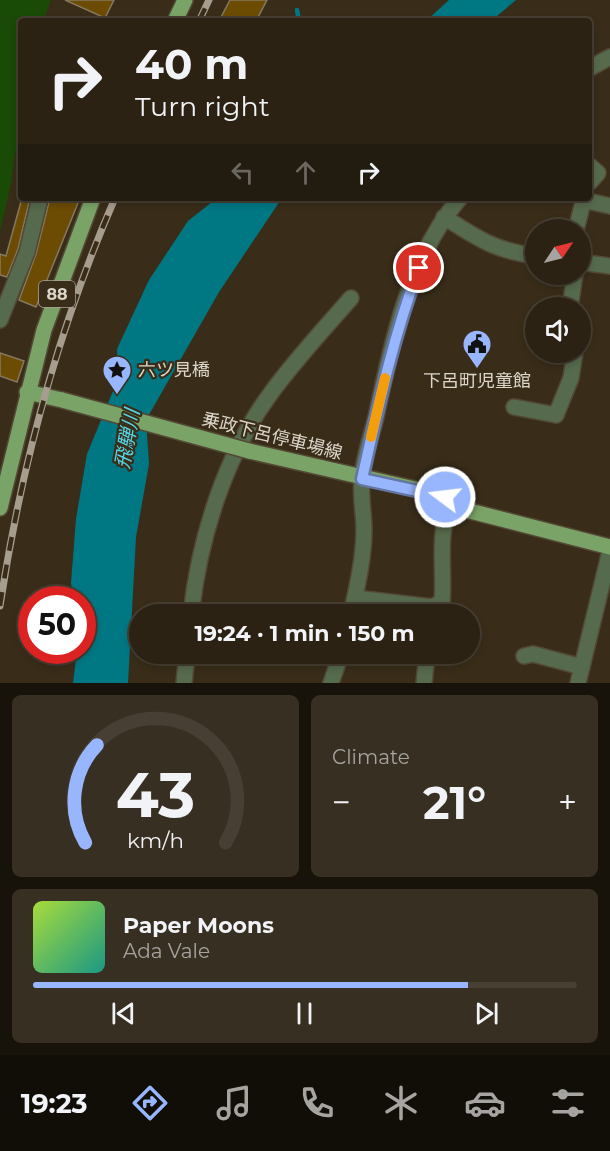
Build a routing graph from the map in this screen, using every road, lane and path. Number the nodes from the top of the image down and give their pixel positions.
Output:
1 (185, 0) edge
2 (176, 18) edge
3 (610, 57) edge
4 (592, 67) edge
5 (592, 168) edge
6 (592, 180) edge
7 (38, 201) edge
8 (92, 201) edge
9 (457, 201) edge
10 (583, 201) edge
11 (591, 201) edge
12 (610, 206) edge
13 (444, 217) junction
14 (579, 219) edge
15 (525, 254) edge
16 (591, 263) edge
17 (610, 266) edge
18 (351, 298) dead end
19 (0, 320) edge
20 (574, 363) edge
21 (27, 392) junction
22 (514, 407) dead end
23 (362, 479) junction
24 (452, 502) junction
25 (0, 508) edge
26 (610, 547) edge
27 (610, 551) edge
28 (355, 598) junction
29 (192, 604) edge
30 (354, 604) edge
31 (390, 604) edge
32 (440, 604) edge
33 (524, 656) dead end
34 (186, 664) edge
35 (338, 664) edge
36 (426, 664) edge
37 (582, 667) junction
38 (184, 683) edge
39 (331, 683) edge
40 (424, 683) edge
41 (578, 683) edge

1 - 2 main road
3 - 4 street
5 - 6 street
7 - 19 street
8 - 21 main road, 88
9 - 13 street
10 - 14 street
11 - 12 street
13 - 15 street
13 - 23 street
16 - 17 street
18 - 29 street
20 - 22 street
21 - 23 main road, 乗政下呂停車場線, bridge
21 - 25 main road, 88
23 - 24 main road, 乗政下呂停車場線
23 - 28 street
24 - 26 main road, 乗政下呂停車場線
24 - 32 street
27 - 37 street
28 - 30 street
28 - 31 street
33 - 37 street
34 - 38 street
35 - 39 street
36 - 40 street
37 - 41 street

